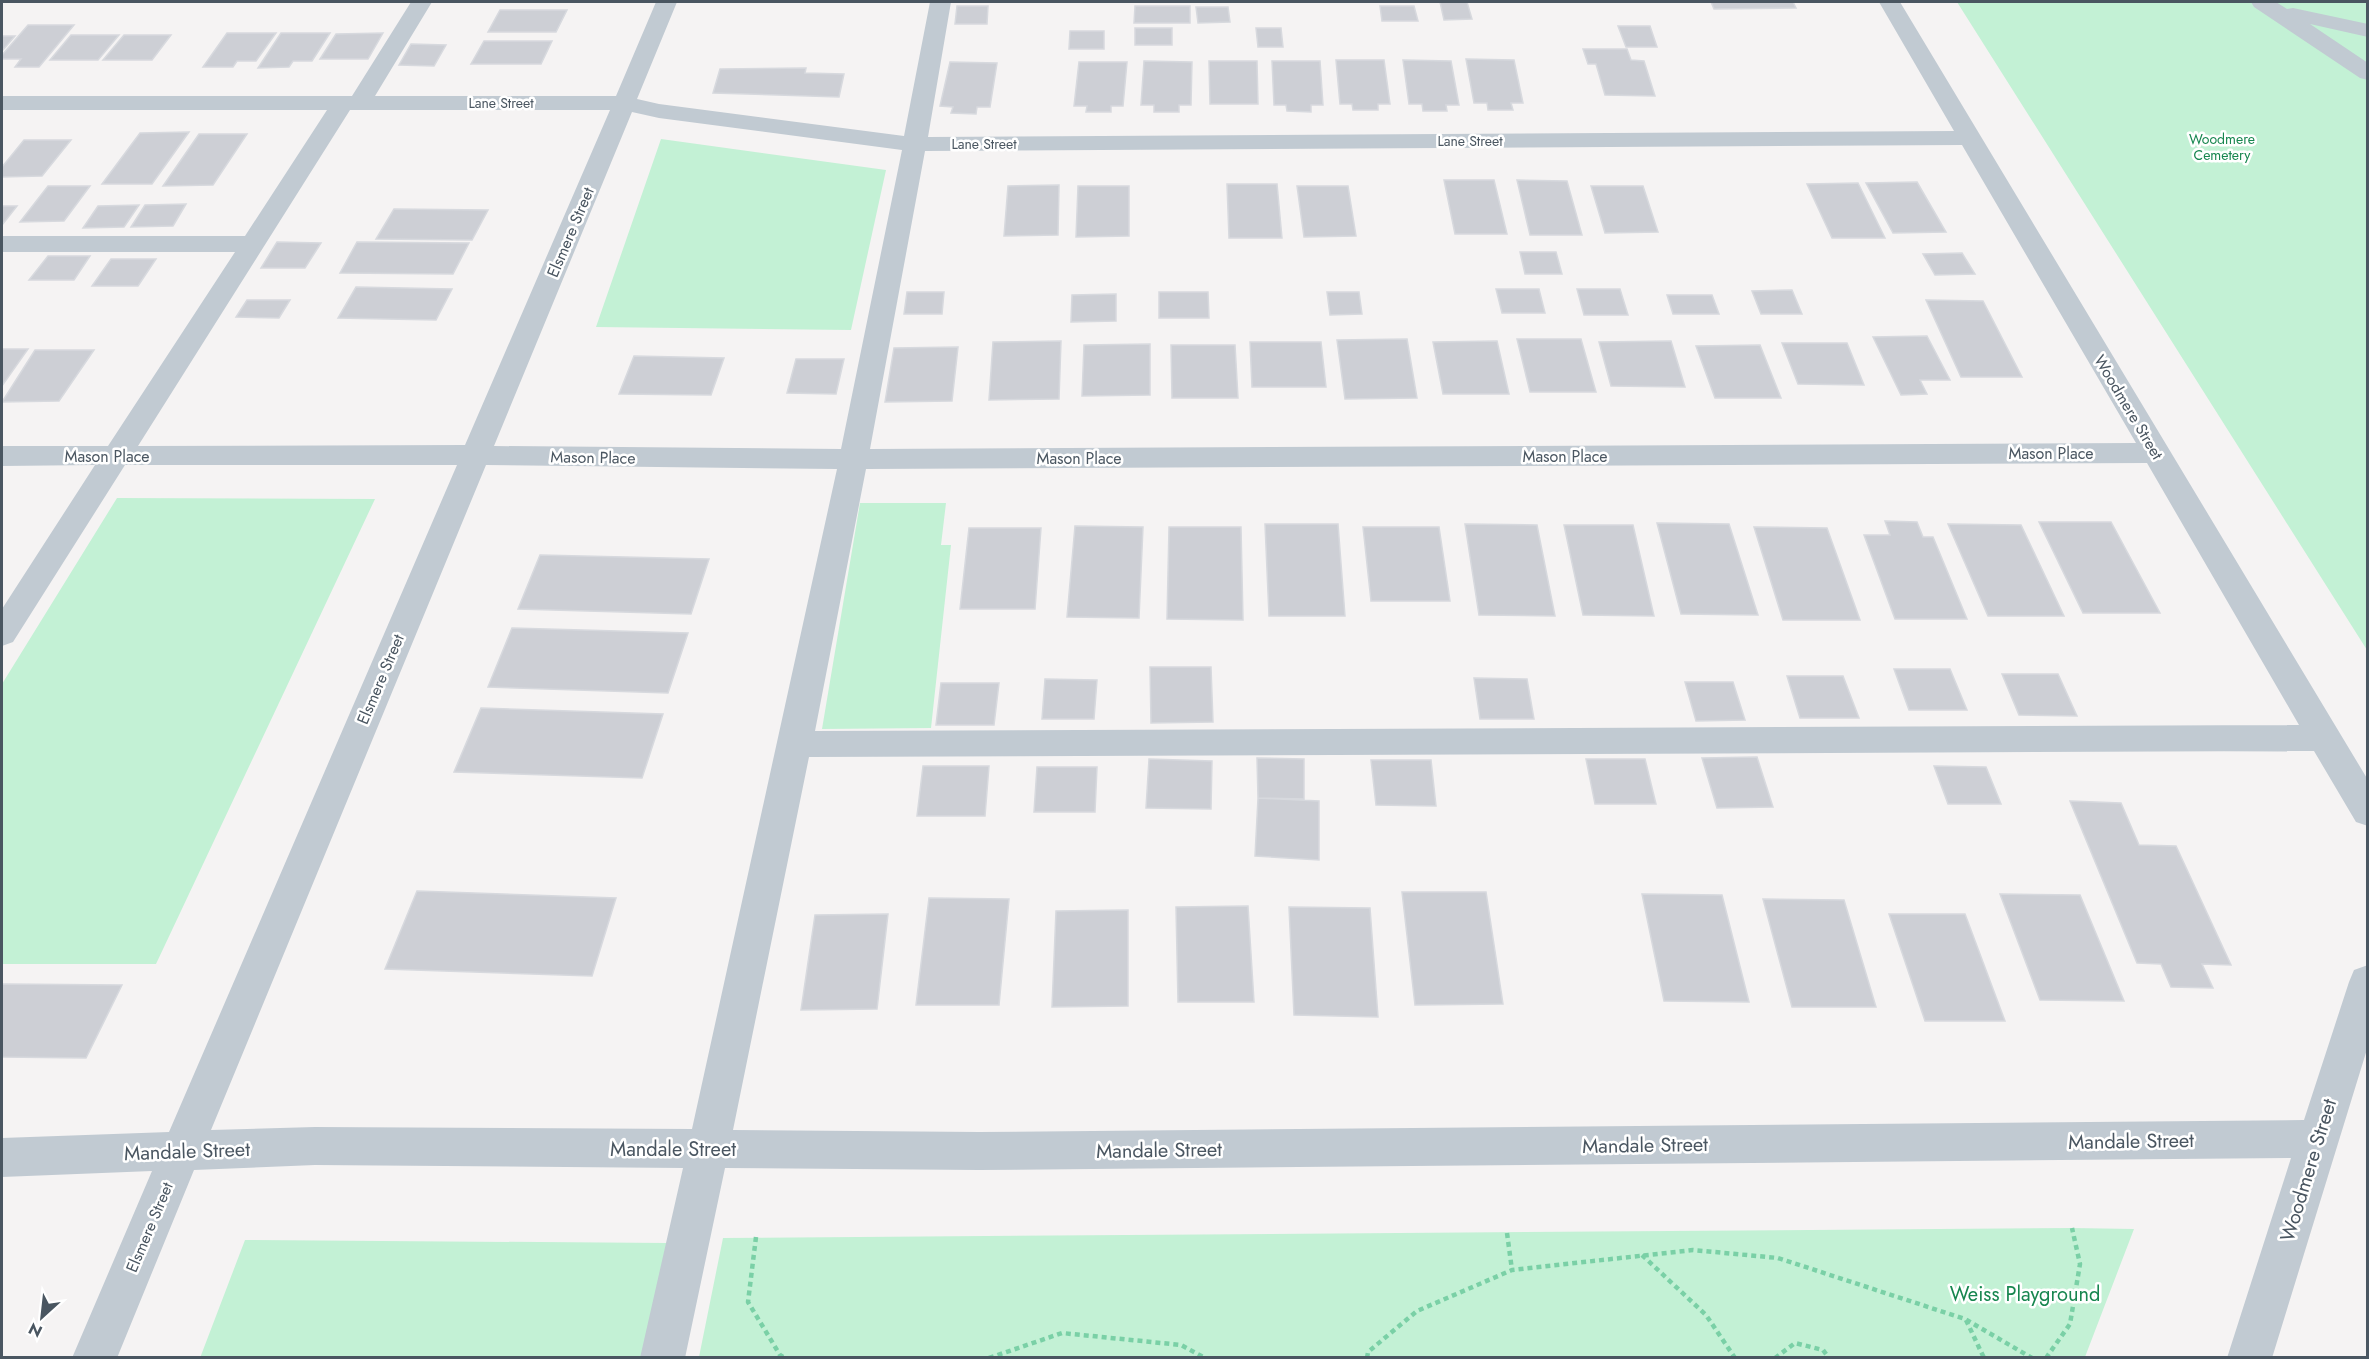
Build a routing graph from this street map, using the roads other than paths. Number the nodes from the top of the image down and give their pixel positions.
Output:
1 (421, 2) edge
2 (668, 2) edge
3 (941, 2) edge
4 (1890, 2) edge
5 (2269, 6) edge
6 (2365, 23) edge
7 (2346, 57) junction
8 (2367, 73) edge
9 (2, 103) edge
10 (351, 103) junction
11 (624, 103) junction
12 (1970, 138) junction
13 (915, 144) junction
14 (2, 244) edge
15 (253, 244) junction
16 (2156, 453) junction
17 (475, 455) junction
18 (2, 456) edge
19 (117, 456) junction
20 (853, 459) junction
21 (2, 634) edge
22 (2324, 738) junction
23 (794, 744) junction
24 (2367, 812) edge
25 (2367, 982) edge
26 (2317, 1139) junction
27 (708, 1149) junction
28 (181, 1152) junction
29 (2, 1157) edge
30 (94, 1358) edge
31 (662, 1358) edge
32 (2249, 1358) edge

1 - 10 street
2 - 11 street, Elsmere Street
3 - 13 street
4 - 12 street, Woodmere Street
5 - 6 street
5 - 7 street
6 - 7 street
7 - 8 street
9 - 10 street, Lane Street
10 - 11 street, Lane Street
10 - 15 street
11 - 13 street, Lane Street
11 - 17 street, Elsmere Street
12 - 13 street, Lane Street
12 - 16 street, Woodmere Street
13 - 20 street
14 - 15 street
15 - 19 street
16 - 20 street, Mason Place
16 - 22 street, Woodmere Street
17 - 19 street, Mason Place
17 - 20 street, Mason Place
17 - 28 street, Elsmere Street
18 - 19 street, Mason Place
19 - 21 street
20 - 23 street
22 - 23 street
22 - 24 street, Woodmere Street
23 - 27 street
25 - 26 street, Woodmere Street
26 - 27 street, Mandale Street
26 - 32 street, Woodmere Street
27 - 28 street, Mandale Street
27 - 31 street
28 - 29 street, Mandale Street
28 - 30 street, Elsmere Street

